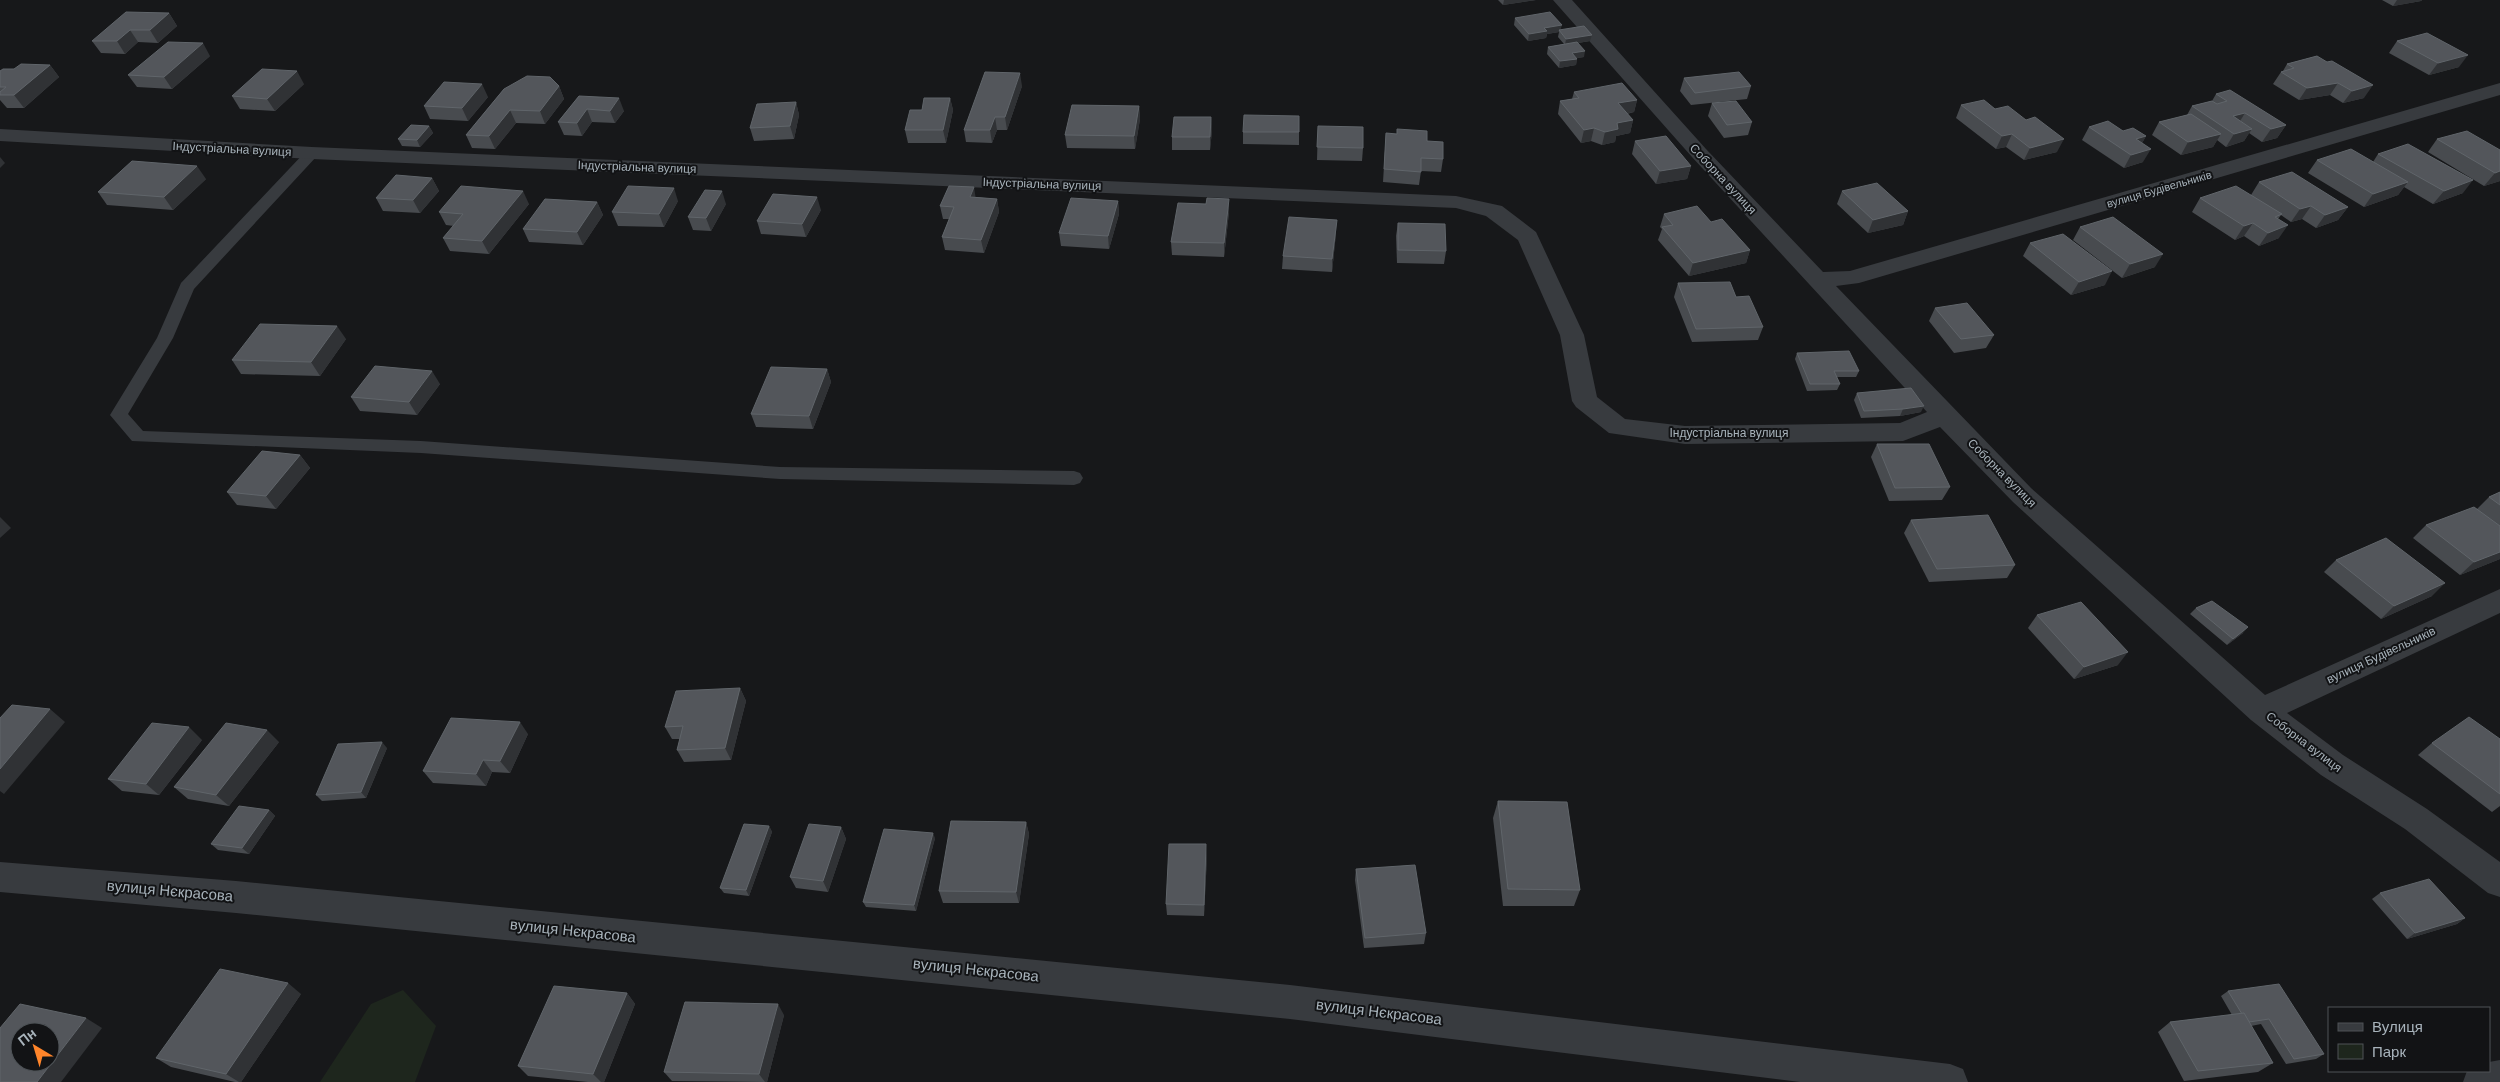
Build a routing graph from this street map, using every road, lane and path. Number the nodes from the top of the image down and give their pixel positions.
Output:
1 (1562, 0) edge
2 (2500, 89) edge
3 (0, 135) edge
4 (312, 154) junction
5 (1816, 279) junction
6 (1944, 416) junction
7 (1074, 478) dead end
8 (2500, 600) edge
9 (2262, 711) junction
10 (0, 877) edge
11 (2500, 882) edge
12 (2500, 1078) edge
13 (1950, 1082) edge
14 (2481, 1082) edge

1 - 5 street, Соборна вулиця
2 - 5 street, вулиця Будівельників
3 - 4 street, Індустріальна вулиця
4 - 6 street, Індустріальна вулиця
4 - 7 lane
5 - 6 street, Соборна вулиця
6 - 9 street, Соборна вулиця
8 - 9 street, вулиця Будівельників
9 - 11 street, Соборна вулиця
10 - 13 street, вулиця Нєкрасова
12 - 14 street

